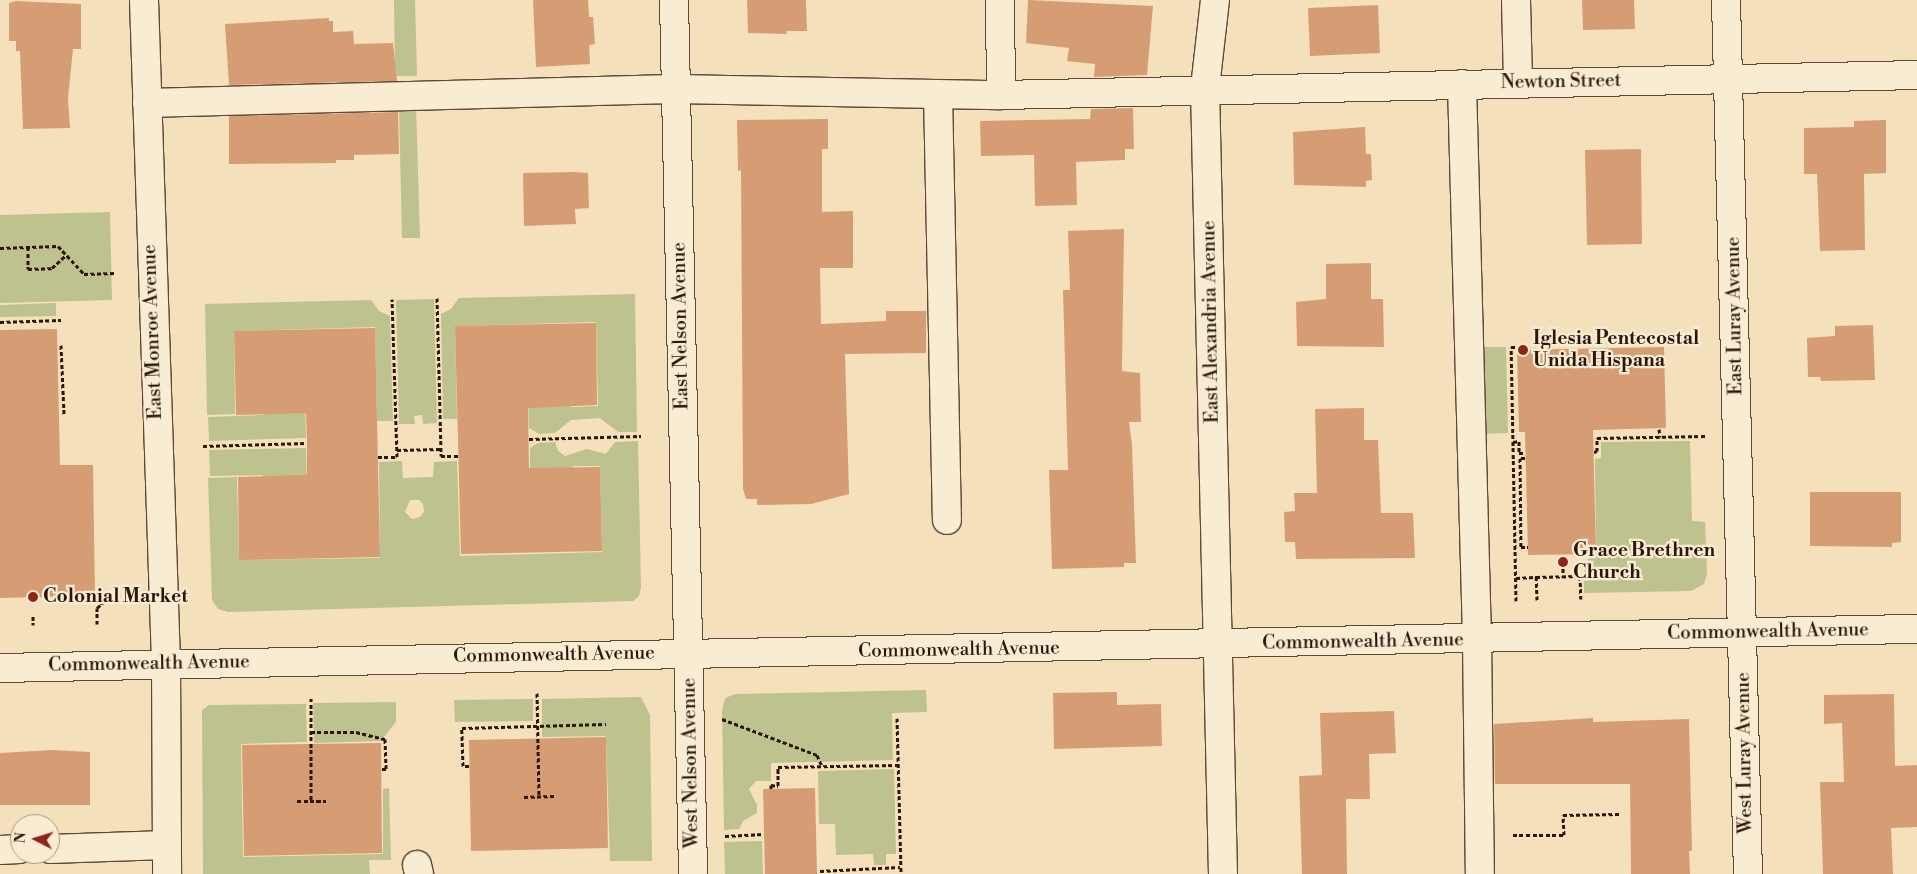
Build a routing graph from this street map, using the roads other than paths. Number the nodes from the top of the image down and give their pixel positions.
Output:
1 (144, 0) edge
2 (674, 0) edge
3 (1000, 0) edge
4 (1215, 0) edge
5 (1516, 0) edge
6 (1726, 0) edge
7 (1917, 75) edge
8 (1729, 79) junction
9 (1518, 83) junction
10 (1462, 84) junction
11 (1206, 88) junction
12 (676, 89) junction
13 (938, 94) junction
14 (1001, 95) junction
15 (146, 103) junction
16 (947, 520) dead end
17 (1917, 629) edge
18 (1743, 632) junction
19 (1477, 639) junction
20 (1219, 645) junction
21 (690, 652) junction
22 (166, 663) junction
23 (0, 668) edge
24 (166, 845) junction
25 (60, 848) edge
26 (167, 874) edge
27 (693, 874) edge
28 (1223, 874) edge
29 (1480, 874) edge
30 (1748, 874) edge

1 - 15 street, East Monroe Avenue
2 - 12 street, East Nelson Avenue
3 - 14 street
4 - 11 street, East Alexandria Avenue
5 - 9 street
6 - 8 street, East Luray Avenue
7 - 8 street, Newton Street
8 - 9 street, Newton Street
8 - 18 street, East Luray Avenue
9 - 10 street, Newton Street
10 - 11 street, Newton Street
10 - 19 street
11 - 14 street, Newton Street
11 - 20 street, East Alexandria Avenue
12 - 13 street, Newton Street
12 - 15 street, Newton Street
12 - 21 street, East Nelson Avenue
13 - 14 street, Newton Street
13 - 16 street
15 - 22 street, East Monroe Avenue
17 - 18 street, Commonwealth Avenue
18 - 19 street, Commonwealth Avenue
18 - 30 street, West Luray Avenue
19 - 20 street, Commonwealth Avenue
19 - 29 street
20 - 21 street, Commonwealth Avenue
20 - 28 street, East Alexandria Avenue
21 - 22 street, Commonwealth Avenue
21 - 27 street, West Nelson Avenue
22 - 23 street, Commonwealth Avenue
22 - 24 street, East Monroe Avenue
24 - 25 street
24 - 26 street, East Monroe Avenue

